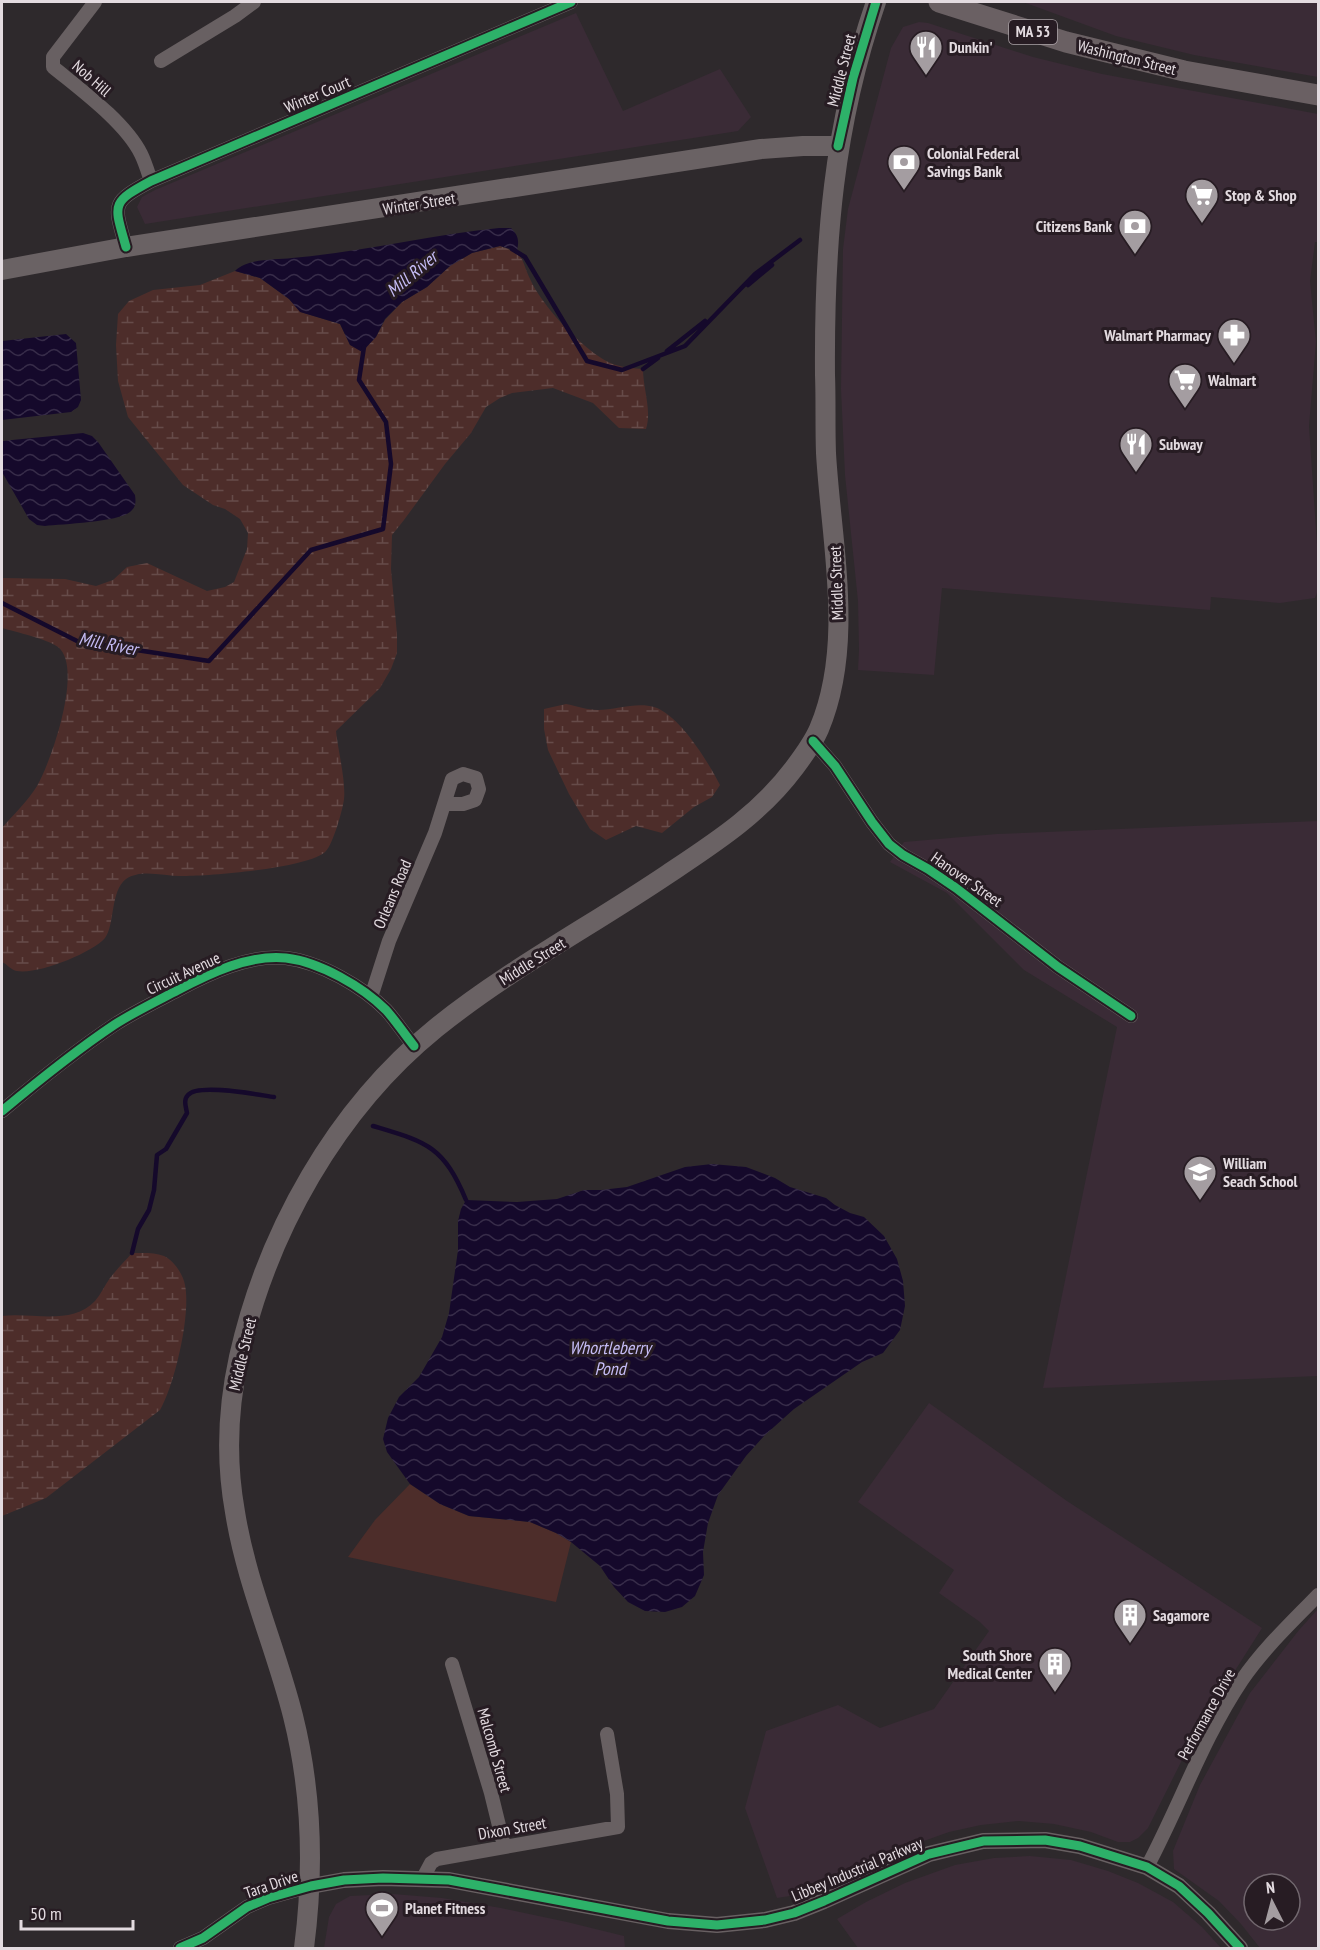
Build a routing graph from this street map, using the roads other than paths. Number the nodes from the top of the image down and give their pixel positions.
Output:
1 (95, 2) edge
2 (254, 2) edge
3 (572, 2) edge
4 (876, 2) edge
5 (939, 2) edge
6 (161, 61) dead end
7 (1318, 95) edge
8 (838, 146) junction
9 (152, 181) junction
10 (126, 247) junction
11 (2, 270) edge
12 (813, 741) junction
13 (445, 804) dead end
14 (371, 997) junction
15 (1131, 1016) dead end
16 (414, 1046) junction
17 (2, 1111) edge
18 (1318, 1595) edge
19 (452, 1664) dead end
20 (607, 1734) dead end
21 (504, 1846) junction
22 (1147, 1867) junction
23 (423, 1878) junction
24 (311, 1886) junction
25 (180, 1948) edge
26 (304, 1948) edge
27 (1240, 1948) edge

1 - 9 street, Nob Hill
2 - 6 street
3 - 9 street, Winter Court
4 - 8 main road, Middle Street
5 - 7 main road, Washington Street / MA 53
8 - 10 main road, Winter Street
8 - 12 main road, Middle Street
9 - 10 street, Winter Court
10 - 11 main road, Winter Street
12 - 15 street, Hanover Street
12 - 16 main road, Middle Street
13 - 14 street, Orleans Road
14 - 16 street, Circuit Avenue
14 - 17 street, Circuit Avenue
16 - 24 main road, Middle Street
18 - 22 street, Performance Drive
19 - 21 street, Malcomb Street
20 - 21 street, Dixon Street
21 - 23 street, Dixon Street
22 - 23 street, Libbey Industrial Parkway
22 - 27 street, Libbey Industrial Parkway
23 - 24 street, Libbey Industrial Parkway
24 - 25 street, Tara Drive
24 - 26 main road, Middle Street

